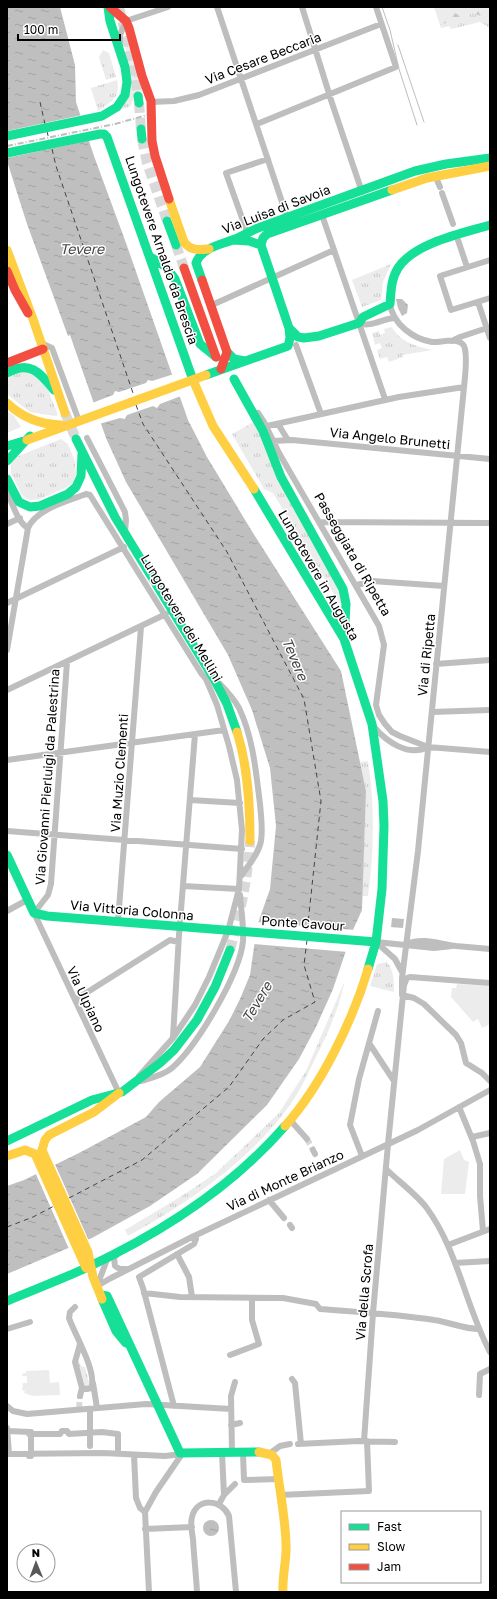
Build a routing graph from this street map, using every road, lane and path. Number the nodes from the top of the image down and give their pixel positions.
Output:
1 (109, 7) edge
2 (168, 7) edge
3 (217, 7) edge
4 (302, 7) edge
5 (376, 7) edge
6 (126, 21) junction
7 (381, 24) junction
8 (120, 44) junction
9 (315, 50) junction
10 (242, 79) junction
11 (329, 94) junction
12 (151, 102) junction
13 (257, 124) junction
14 (141, 129) tunnel mouth
15 (7, 136) edge
16 (142, 139) tunnel mouth
17 (7, 153) edge
18 (490, 158) edge
19 (268, 159) junction
20 (490, 166) edge
21 (437, 180) dead end
22 (357, 192) junction
23 (371, 198) junction
24 (322, 215) junction
25 (287, 217) junction
26 (167, 221) tunnel mouth
27 (453, 224) dead end
28 (490, 225) edge
29 (247, 232) junction
30 (233, 240) junction
31 (458, 240) dead end
32 (176, 245) tunnel mouth
33 (261, 245) junction
34 (209, 248) junction
35 (7, 250) edge
36 (334, 250) junction
37 (149, 256) junction
38 (490, 260) edge
39 (467, 267) junction
40 (184, 268) tunnel mouth
41 (7, 271) edge
42 (272, 278) junction
43 (490, 298) edge
44 (478, 302) junction
45 (390, 304) junction
46 (212, 305) junction
47 (395, 318) junction
48 (33, 319) junction
49 (359, 323) junction
50 (488, 327) edge
51 (289, 328) junction
52 (315, 338) junction
53 (490, 338) edge
54 (452, 341) junction
55 (296, 345) junction
56 (42, 346) junction
57 (285, 348) junction
58 (227, 352) junction
59 (245, 361) junction
60 (7, 363) edge
61 (221, 370) junction
62 (7, 373) edge
63 (234, 379) dead end
64 (189, 381) junction
65 (464, 387) junction
66 (59, 396) junction
67 (245, 397) junction
68 (385, 399) junction
69 (7, 403) edge
70 (65, 413) tunnel mouth
71 (321, 414) junction
72 (83, 419) junction
73 (35, 423) junction
74 (278, 424) junction
75 (67, 425) junction
76 (267, 426) junction
77 (87, 438) dead end
78 (27, 440) junction
79 (76, 440) tunnel mouth
80 (288, 440) junction
81 (273, 441) junction
82 (8, 446) edge
83 (82, 452) junction
84 (456, 456) junction
85 (490, 459) edge
86 (7, 461) edge
87 (7, 479) edge
88 (7, 491) edge
89 (20, 518) junction
90 (320, 522) junction
91 (490, 522) edge
92 (451, 523) junction
93 (7, 524) edge
94 (28, 528) junction
95 (124, 532) junction
96 (124, 547) junction
97 (357, 585) junction
98 (444, 586) junction
99 (15, 600) junction
100 (7, 603) edge
101 (168, 613) junction
102 (141, 627) junction
103 (344, 639) junction
104 (7, 650) edge
105 (490, 660) edge
106 (67, 662) junction
107 (436, 664) junction
108 (214, 679) junction
109 (7, 690) edge
110 (490, 710) edge
111 (432, 712) junction
112 (372, 724) junction
113 (224, 730) junction
114 (195, 734) junction
115 (133, 743) junction
116 (428, 748) junction
117 (490, 752) edge
118 (60, 754) junction
119 (7, 760) edge
120 (190, 800) junction
121 (240, 803) junction
122 (7, 831) edge
123 (54, 834) junction
124 (125, 840) junction
125 (250, 841) tunnel mouth
126 (186, 845) junction
127 (242, 849) junction
128 (7, 855) edge
129 (241, 876) junction
130 (183, 886) junction
131 (240, 889) junction
132 (27, 900) junction
133 (7, 911) edge
134 (34, 913) junction
135 (118, 921) junction
136 (179, 927) junction
137 (228, 931) junction
138 (242, 932) junction
139 (178, 942) junction
140 (376, 942) junction
141 (407, 944) junction
142 (490, 949) edge
143 (230, 950) tunnel mouth
144 (402, 973) junction
145 (490, 983) edge
146 (402, 995) junction
147 (75, 1000) junction
148 (378, 1011) dead end
149 (173, 1038) junction
150 (369, 1043) junction
151 (394, 1081) junction
152 (490, 1081) edge
153 (134, 1084) junction
154 (490, 1090) edge
155 (118, 1093) junction
156 (460, 1106) junction
157 (291, 1121) junction
158 (490, 1133) edge
159 (472, 1137) junction
160 (307, 1139) tunnel mouth
161 (7, 1141) edge
162 (388, 1144) junction
163 (40, 1155) junction
164 (7, 1156) edge
165 (362, 1156) junction
166 (386, 1169) junction
167 (269, 1200) junction
168 (284, 1218) dead end
169 (490, 1229) edge
170 (483, 1231) junction
171 (192, 1237) junction
172 (448, 1244) junction
173 (119, 1252) junction
174 (177, 1254) junction
175 (108, 1257) junction
176 (490, 1261) edge
177 (456, 1263) junction
178 (89, 1267) junction
179 (128, 1269) junction
180 (144, 1293) junction
181 (102, 1294) junction
182 (192, 1297) junction
183 (252, 1299) junction
184 (7, 1301) edge
185 (74, 1308) dead end
186 (373, 1313) junction
187 (30, 1322) dead end
188 (7, 1329) edge
189 (479, 1329) junction
190 (80, 1344) junction
191 (490, 1352) edge
192 (230, 1355) dead end
193 (490, 1369) edge
194 (292, 1379) dead end
195 (92, 1381) junction
196 (235, 1382) dead end
197 (82, 1388) junction
198 (479, 1395) dead end
199 (80, 1396) tunnel mouth
200 (156, 1404) junction
201 (7, 1406) edge
202 (174, 1406) junction
203 (93, 1409) junction
204 (231, 1409) junction
205 (240, 1423) dead end
206 (231, 1425) junction
207 (7, 1428) edge
208 (7, 1431) edge
209 (29, 1433) junction
210 (90, 1434) junction
211 (366, 1441) junction
212 (395, 1442) dead end
213 (290, 1444) dead end
214 (90, 1450) junction
215 (222, 1453) junction
216 (232, 1453) junction
217 (243, 1453) junction
218 (30, 1454) junction
219 (118, 1454) junction
220 (182, 1454) junction
221 (269, 1454) junction
222 (8, 1455) edge
223 (134, 1455) junction
224 (279, 1479) junction
225 (235, 1484) dead end
226 (224, 1494) junction
227 (280, 1495) junction
228 (219, 1504) junction
229 (145, 1512) junction
230 (192, 1527) junction
231 (145, 1529) junction
232 (149, 1592) edge
233 (197, 1592) edge
234 (236, 1592) edge
235 (283, 1592) edge

1 - 6 main road
1 - 8 main road
2 - 6 street
3 - 10 street
4 - 9 street
5 - 7 street
6 - 8 street
6 - 12 main road, Lungotevere Arnaldo da Brescia
7 - 9 street, Via Cesare Beccaria
7 - 11 street
8 - 15 main road
9 - 10 street, Via Cesare Beccaria
9 - 11 street
10 - 12 street, Via Cesare Beccaria
10 - 13 street
11 - 13 street
11 - 22 street
12 - 34 main road, Lungotevere Arnaldo da Brescia
13 - 19 street
14 - 16 main road, Lungotevere Arnaldo da Brescia
17 - 37 main road, Lungotevere Arnaldo da Brescia
18 - 22 main road, Via Luisa di Savoia
19 - 25 street
19 - 29 street
20 - 23 main road, Via Luisa di Savoia
21 - 27 street
22 - 23 street
22 - 25 main road, Via Luisa di Savoia
23 - 24 main road, Via Luisa di Savoia
24 - 33 main road, Via Luisa di Savoia
24 - 36 street
25 - 29 main road, Via Luisa di Savoia
26 - 32 main road, Lungotevere Arnaldo da Brescia
28 - 45 main road
29 - 30 main road, Via Luisa di Savoia
30 - 33 main road
30 - 34 main road, Via Luisa di Savoia
31 - 39 street
33 - 42 main road
34 - 46 main road
35 - 48 main road
36 - 42 street
36 - 49 street
37 - 40 main road, Lungotevere Arnaldo da Brescia
37 - 64 main road, Lungotevere Arnaldo da Brescia
38 - 39 street
39 - 44 street
41 - 48 main road
42 - 46 street
42 - 51 main road
43 - 44 street
44 - 50 street
45 - 47 street
45 - 49 main road
46 - 58 main road
47 - 49 street
47 - 54 street
48 - 56 main road
49 - 52 main road
49 - 68 street
50 - 53 street
50 - 54 street
51 - 52 main road
51 - 57 main road
52 - 55 street
54 - 65 street, Via di Ripetta
55 - 57 street
55 - 71 street
56 - 60 main road
56 - 66 main road
56 - 72 street
57 - 59 main road
58 - 59 main road
58 - 61 main road
59 - 61 main road
61 - 64 main road
62 - 66 main road
63 - 67 main road
64 - 72 main road
64 - 103 main road, Lungotevere in Augusta
65 - 68 street
65 - 84 street, Via di Ripetta
66 - 70 main road
67 - 76 street, Passeggiata di Ripetta
67 - 103 main road, Passeggiata di Ripetta
68 - 71 street
69 - 73 main road
71 - 74 street
72 - 75 main road
73 - 75 main road
73 - 78 main road
74 - 76 street
74 - 80 street
75 - 78 main road
76 - 81 street, Passeggiata di Ripetta
77 - 95 street
78 - 82 main road
78 - 86 main road
79 - 83 main road, Lungotevere dei Mellini
80 - 81 street, Via Angelo Brunetti
80 - 84 street, Via Angelo Brunetti
81 - 90 street, Passeggiata di Ripetta
83 - 87 main road
83 - 95 main road, Lungotevere dei Mellini
84 - 85 street, Via Angelo Brunetti
84 - 92 street, Via di Ripetta
88 - 89 street
89 - 93 street
89 - 94 street
90 - 92 street
90 - 97 street, Passeggiata di Ripetta
91 - 92 street
92 - 98 street, Via di Ripetta
94 - 96 street, Lungotevere dei Mellini
94 - 99 street
95 - 101 main road, Lungotevere dei Mellini
96 - 99 street
96 - 101 street, Lungotevere dei Mellini
97 - 98 street
97 - 116 street, Passeggiata di Ripetta
98 - 107 street, Via di Ripetta
99 - 100 street
99 - 104 street
101 - 102 street
101 - 108 main road, Lungotevere dei Mellini
101 - 113 street, Lungotevere dei Mellini
102 - 106 street
102 - 115 street, Via Muzio Clementi
103 - 112 main road, Lungotevere in Augusta
105 - 107 street
106 - 109 street
106 - 118 street, Via Giovanni Pierluigi da Palestrina
107 - 111 street, Via di Ripetta
108 - 125 main road, Lungotevere dei Mellini
108 - 129 street
110 - 111 street
111 - 116 street, Via di Ripetta
112 - 116 street
112 - 140 main road, Lungotevere in Augusta
113 - 114 street
113 - 121 street, Lungotevere dei Mellini
114 - 115 street
114 - 120 street
115 - 118 street
115 - 124 street, Via Muzio Clementi
116 - 117 street
116 - 141 street, Via di Ripetta
118 - 119 street
118 - 123 street, Via Giovanni Pierluigi da Palestrina
120 - 121 street
120 - 126 street
121 - 127 street, Lungotevere dei Mellini
122 - 123 street
123 - 124 street
123 - 134 street, Via Giovanni Pierluigi da Palestrina
124 - 126 street
124 - 135 street, Via Muzio Clementi
126 - 127 street
126 - 130 street
127 - 129 street, Lungotevere dei Mellini
128 - 132 main road
129 - 131 street, Lungotevere dei Mellini
130 - 131 street
130 - 136 street
131 - 137 street, Lungotevere dei Mellini
131 - 138 street
132 - 133 street
132 - 134 main road
134 - 135 main road, Via Vittoria Colonna
134 - 147 street, Via Ulpiano
135 - 136 main road, Via Vittoria Colonna
136 - 137 main road, Via Vittoria Colonna
136 - 139 street
137 - 138 main road, Ponte Cavour
137 - 149 street, Lungotevere dei Mellini
138 - 140 main road, Ponte Cavour
138 - 153 street
139 - 147 street
139 - 149 street
140 - 141 street
140 - 144 street
140 - 157 main road, Lungotevere in Augusta
141 - 142 street
141 - 144 street, Via di Ripetta
143 - 153 main road
144 - 146 street, Via di Ripetta
145 - 146 street
146 - 151 street
146 - 152 street
147 - 155 street, Via Ulpiano
148 - 150 street
149 - 153 street, Lungotevere dei Mellini
150 - 151 street
150 - 165 street
151 - 162 street
153 - 155 main road
154 - 156 street, Via di Monte Brianzo
155 - 161 main road
155 - 163 main road
156 - 159 street
156 - 162 street, Via di Monte Brianzo
157 - 160 street
157 - 173 main road, Lungotevere in Augusta
158 - 159 street
159 - 170 street
162 - 165 street, Via di Monte Brianzo
162 - 166 street, Via della Scrofa
163 - 164 main road
163 - 178 main road
165 - 167 street, Via di Monte Brianzo
166 - 172 street
166 - 186 street, Via della Scrofa
167 - 168 street
167 - 171 street, Via di Monte Brianzo
169 - 170 street
170 - 172 street
171 - 174 street
171 - 179 street, Via di Monte Brianzo
172 - 177 street
173 - 175 main road, Lungotevere in Augusta
173 - 179 street
174 - 180 street
174 - 182 street
175 - 178 main road, Lungotevere in Augusta
175 - 181 street
176 - 177 street
177 - 189 street
178 - 181 main road
178 - 184 main road, Lungotevere in Augusta
179 - 181 street, Via di Monte Brianzo
180 - 182 street
180 - 202 street
181 - 200 main road
182 - 183 street
183 - 186 street
183 - 192 street
185 - 190 street
186 - 189 street
186 - 211 street, Via della Scrofa
187 - 188 street
189 - 191 street
190 - 195 street
190 - 197 street
193 - 198 street
194 - 211 street
195 - 197 street
195 - 203 street
196 - 204 street
197 - 199 street
200 - 202 street
200 - 203 street
200 - 220 main road
201 - 203 street
202 - 204 street
203 - 210 street
204 - 206 street
205 - 206 street
206 - 216 street
207 - 208 street
208 - 209 street
208 - 222 street
209 - 210 street
209 - 218 street
210 - 214 street
210 - 219 street
211 - 212 street
211 - 227 street, Via della Scrofa
213 - 221 street
214 - 218 street
214 - 219 street
215 - 216 main road
215 - 220 main road
215 - 226 street
216 - 217 main road
217 - 221 main road
217 - 224 street
218 - 222 street
219 - 223 street
220 - 223 street
220 - 229 street
221 - 224 main road
223 - 229 street
224 - 227 main road
225 - 226 street
226 - 228 street
227 - 235 main road
228 - 230 street
228 - 234 street
229 - 231 street
230 - 231 street
230 - 233 street
231 - 232 street

